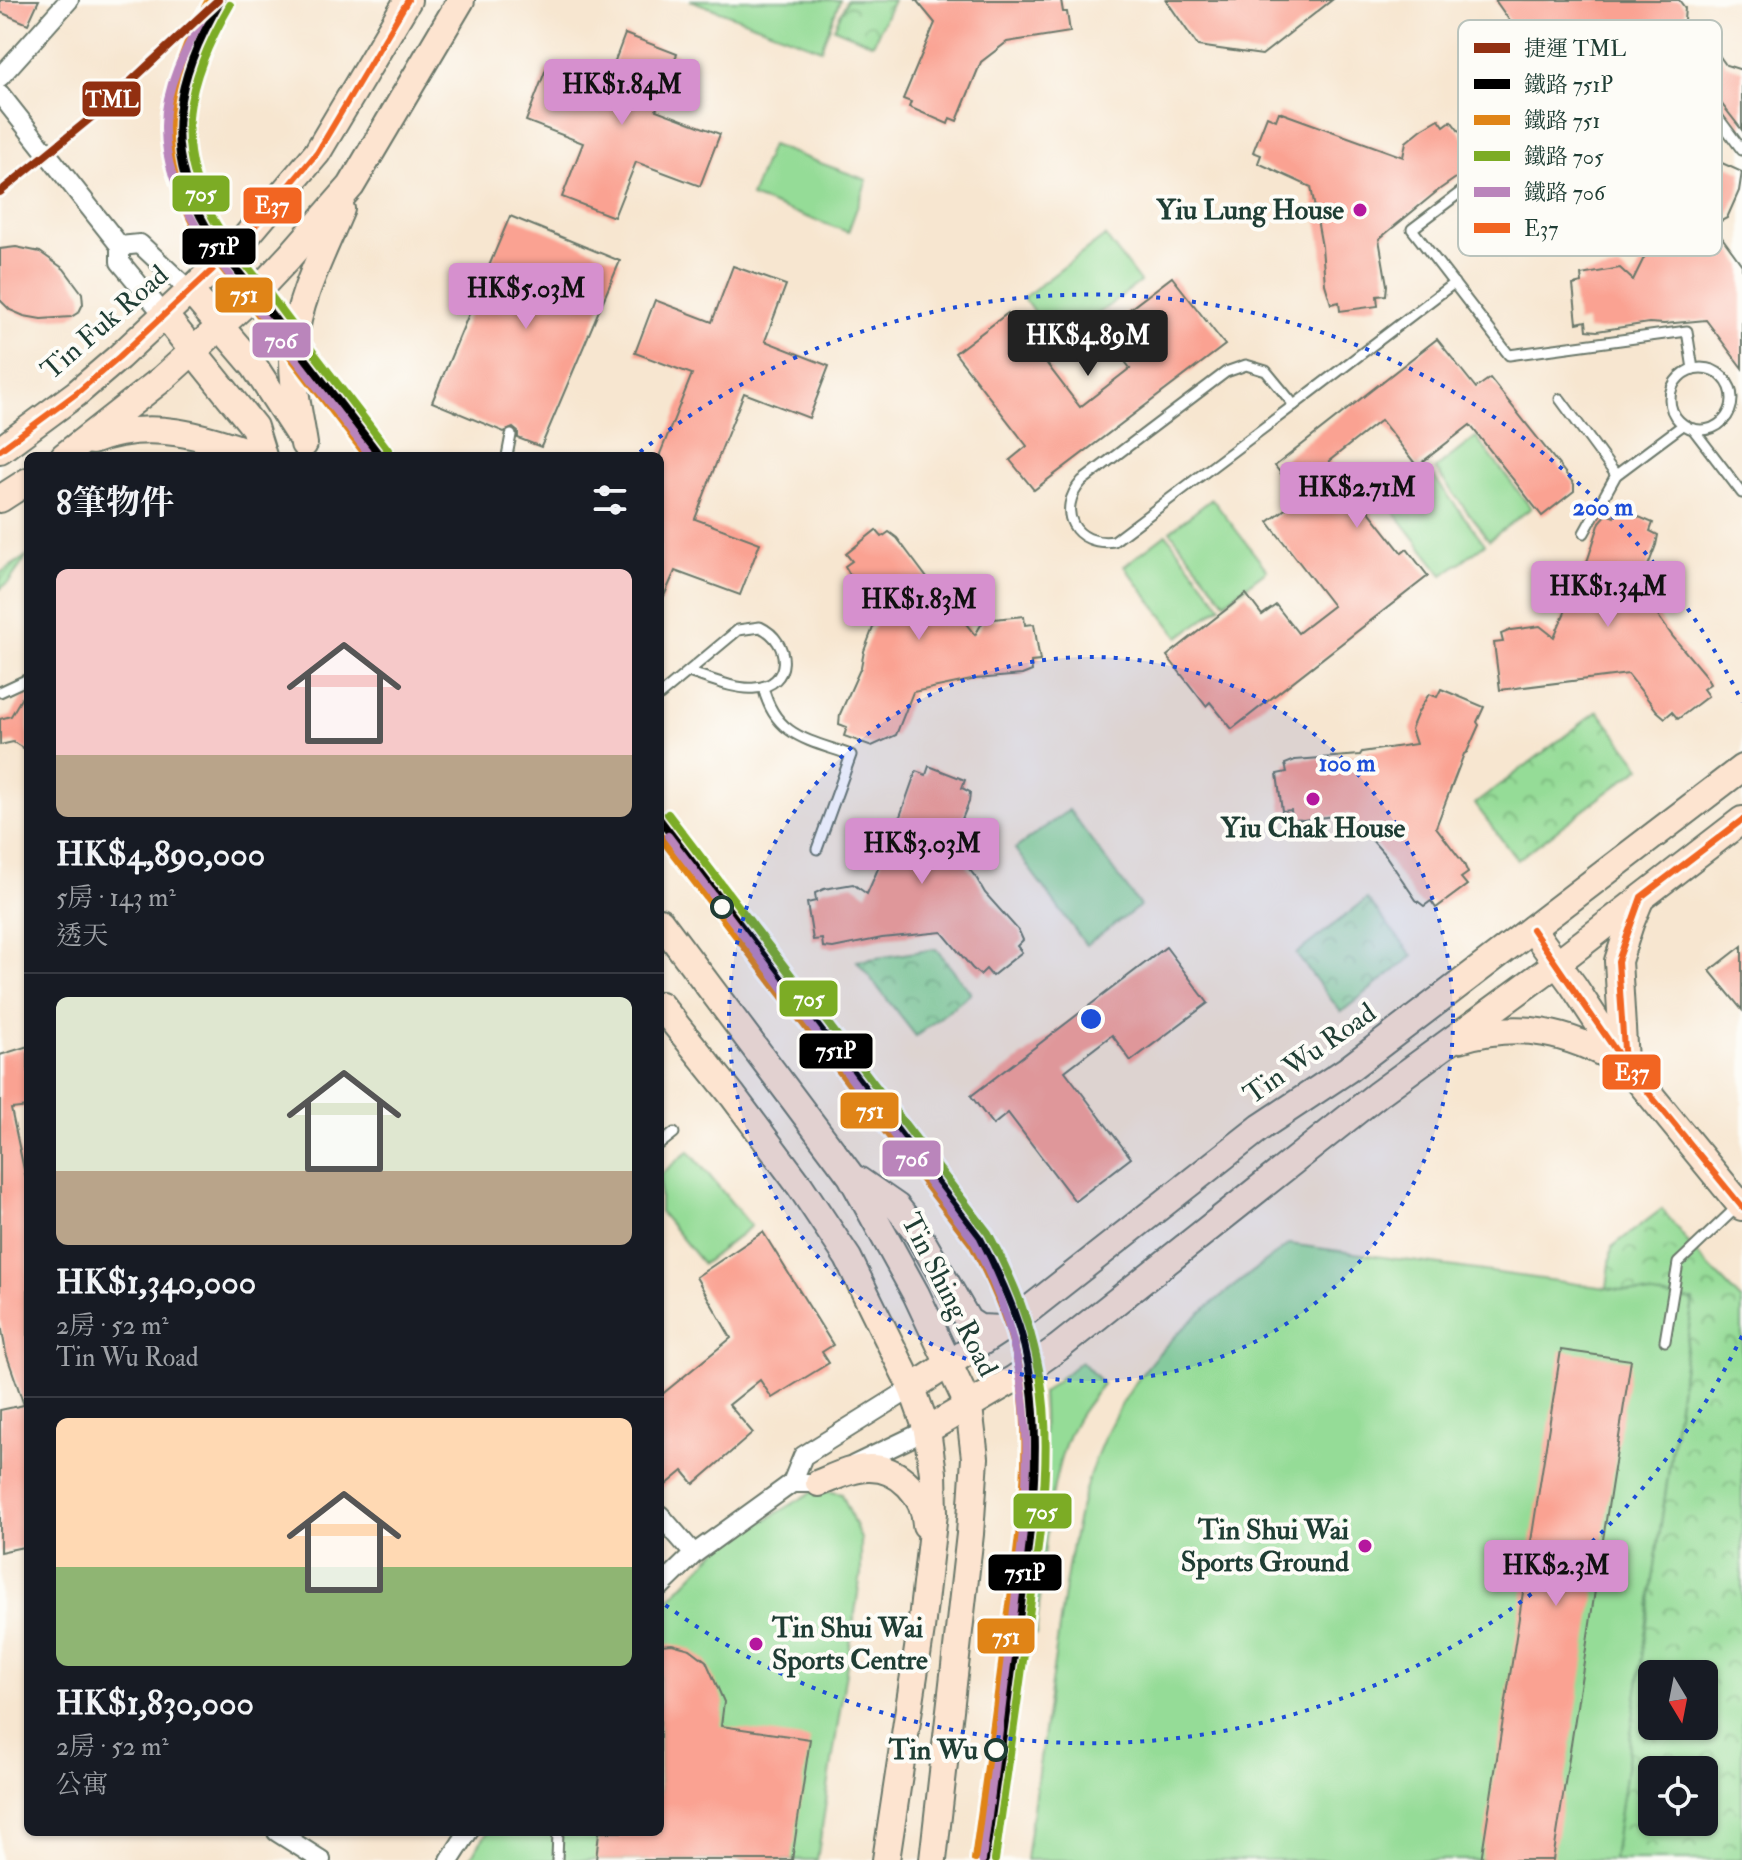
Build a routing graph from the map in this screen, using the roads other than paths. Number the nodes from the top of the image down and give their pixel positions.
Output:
1 (69, 0) edge
2 (408, 0) edge
3 (461, 0) edge
4 (0, 77) edge
5 (0, 94) edge
6 (1722, 123) edge
7 (1742, 150) edge
8 (351, 186) junction
9 (1458, 194) edge
10 (120, 246) junction
11 (1454, 283) junction
12 (191, 292) junction
13 (165, 316) junction
14 (221, 325) junction
15 (193, 350) junction
16 (1693, 369) junction
17 (1742, 397) edge
18 (1560, 399) dead end
19 (1731, 404) junction
20 (1294, 405) junction
21 (1688, 427) junction
22 (511, 435) dead end
23 (0, 450) edge
24 (309, 450) edge
25 (70, 451) edge
26 (249, 452) edge
27 (261, 452) edge
28 (508, 452) edge
29 (1616, 475) junction
30 (24, 484) edge
31 (1742, 493) edge
32 (0, 499) edge
33 (1584, 533) dead end
34 (688, 672) junction
35 (24, 681) edge
36 (763, 687) junction
37 (0, 692) edge
38 (664, 692) edge
39 (1742, 768) edge
40 (1742, 820) edge
41 (817, 849) dead end
42 (1641, 897) junction
43 (664, 926) edge
44 (1532, 929) junction
45 (1557, 963) junction
46 (664, 1009) edge
47 (1448, 1043) junction
48 (1625, 1064) junction
49 (674, 1133) dead end
50 (664, 1140) edge
51 (851, 1176) junction
52 (1741, 1205) edge
53 (1003, 1329) junction
54 (1665, 1341) dead end
55 (951, 1365) junction
56 (912, 1388) junction
57 (969, 1407) junction
58 (927, 1430) junction
59 (792, 1483) junction
60 (819, 1483) junction
61 (664, 1520) edge
62 (694, 1554) junction
63 (928, 1561) junction
64 (664, 1583) edge
65 (283, 1836) edge
66 (465, 1836) edge
67 (558, 1836) edge
68 (321, 1860) edge
69 (450, 1860) edge
70 (557, 1860) edge
71 (886, 1860) edge
72 (933, 1860) edge

1 - 4 street
2 - 12 main road, Tin Fuk Road
3 - 8 main road
5 - 10 street
6 - 7 lane
8 - 14 main road
8 - 24 main road
9 - 11 lane
10 - 12 street
10 - 13 street
11 - 16 lane
11 - 20 lane
12 - 13 main road, Tin Fuk Road
12 - 14 main road
13 - 15 main road
13 - 23 main road, Tin Fuk Road
14 - 15 main road
14 - 24 main road
15 - 25 main road
15 - 27 main road
16 - 19 lane
16 - 21 lane
17 - 19 lane
18 - 29 lane
19 - 21 lane
20 - 20 lane
21 - 29 lane
21 - 31 lane
22 - 28 lane
25 - 26 main road
29 - 33 lane
30 - 32 main road
34 - 36 lane
34 - 36 lane
34 - 38 lane
35 - 37 lane
36 - 41 lane
39 - 44 main road, Tin Wu Road
40 - 42 main road
42 - 45 main road
42 - 48 main road
43 - 51 main road, Tin Shing Road
44 - 45 main road
44 - 53 main road, Tin Wu Road
45 - 47 main road
45 - 48 main road
46 - 56 main road
47 - 48 main road
47 - 57 main road
48 - 52 main road
49 - 50 lane
51 - 53 main road
51 - 55 main road, Tin Shing Road
52 - 54 lane
53 - 55 main road, Tin Wu Road
55 - 56 main road, Tin Wu Road
55 - 57 main road, Tin Shing Road
56 - 58 main road
56 - 59 street
57 - 58 main road
57 - 72 main road, Tin Shing Road
58 - 60 street
58 - 63 main road
59 - 60 street
59 - 62 street
60 - 63 main road
61 - 62 street
62 - 64 street
63 - 71 main road
65 - 68 street
66 - 69 street
67 - 70 lane

